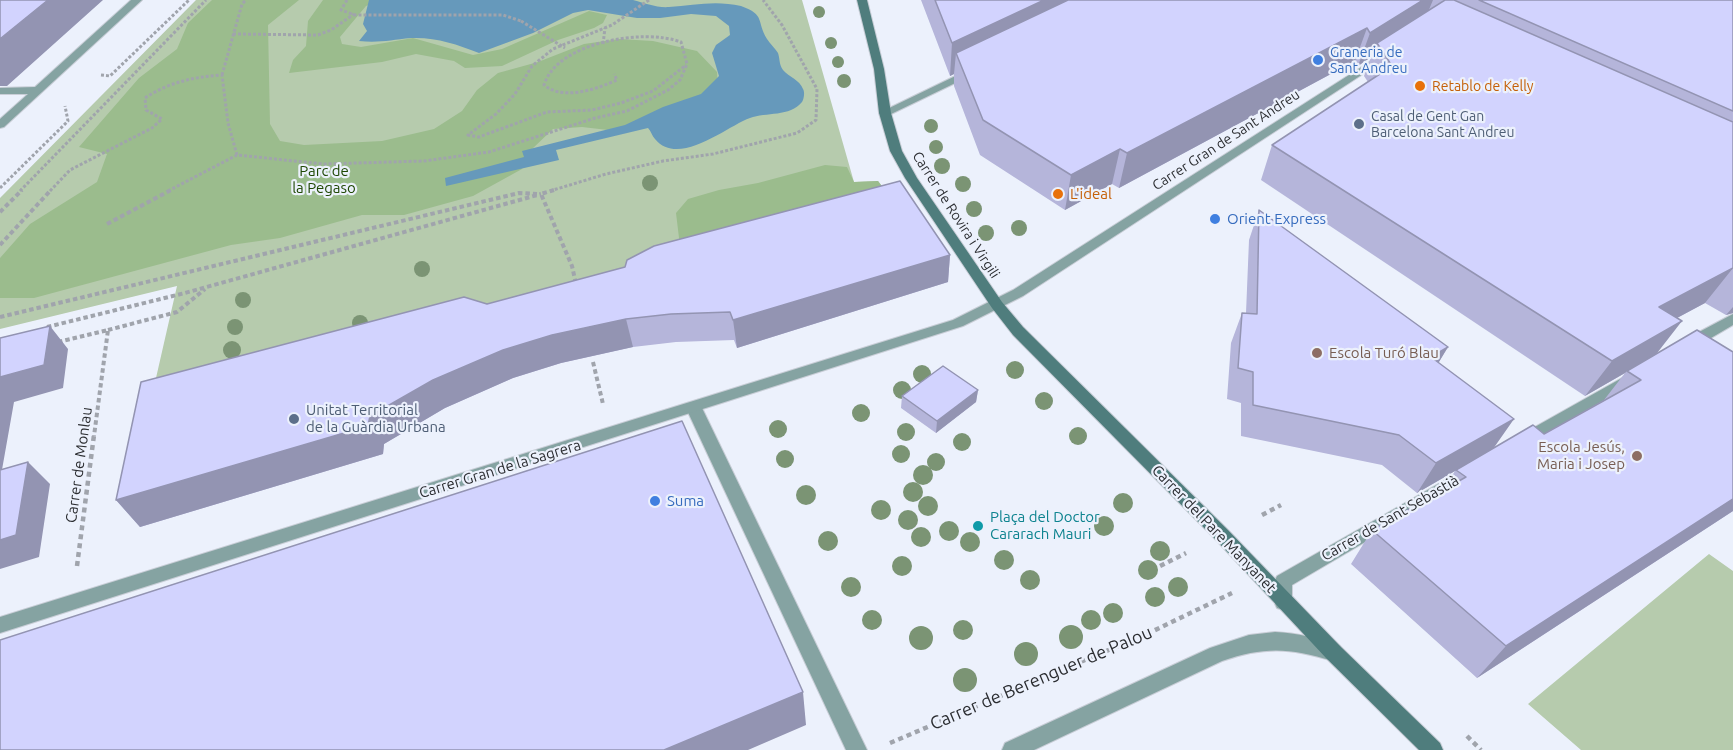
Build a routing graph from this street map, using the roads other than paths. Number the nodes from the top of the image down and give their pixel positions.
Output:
1 (137, 0) edge
2 (862, 0) edge
3 (1399, 47) edge
4 (980, 67) edge
5 (38, 90) junction
6 (0, 91) edge
7 (885, 113) junction
8 (0, 124) edge
9 (997, 305) junction
10 (1733, 319) edge
11 (1672, 354) edge
12 (1641, 372) edge
13 (694, 408) junction
14 (1508, 449) edge
15 (1478, 467) edge
16 (1283, 602) junction
17 (0, 626) edge
18 (1333, 652) junction
19 (857, 750) edge
20 (1012, 750) edge
21 (1433, 750) edge

1 - 5 street
2 - 7 main road, Carrer de Rovira i Virgili
3 - 9 street, Carrer Gran de Sant Andreu
4 - 7 street
5 - 6 street
5 - 8 street
7 - 9 main road, Carrer de Rovira i Virgili
9 - 13 street, Carrer Gran de la Sagrera
9 - 16 main road, Carrer del Pare Manyanet
10 - 11 street
12 - 14 street
13 - 17 street, Carrer Gran de la Sagrera
13 - 19 street
15 - 16 street, Carrer de Sant Sebastià
16 - 18 main road, Carrer del Pare Manyanet
18 - 20 street
18 - 21 main road, Carrer del Pare Manyanet

